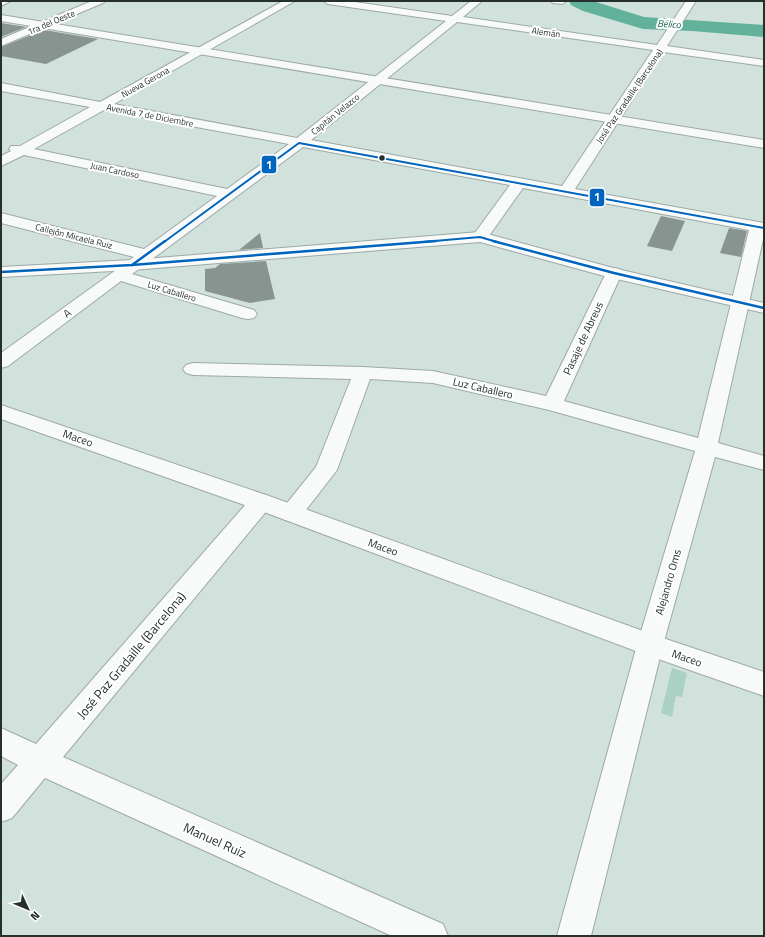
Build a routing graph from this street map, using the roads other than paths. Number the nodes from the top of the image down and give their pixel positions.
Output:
1 (6, 1) edge
2 (100, 1) edge
3 (290, 1) edge
4 (328, 1) edge
5 (477, 1) edge
6 (556, 1) edge
7 (562, 1) edge
8 (691, 1) edge
9 (1, 3) edge
10 (1, 17) edge
11 (453, 20) junction
12 (47, 24) junction
13 (1, 43) edge
14 (203, 49) junction
15 (660, 49) junction
16 (764, 63) edge
17 (379, 78) junction
18 (1, 87) edge
19 (102, 106) junction
20 (615, 116) junction
21 (764, 138) edge
22 (299, 143) junction
23 (764, 144) edge
24 (1, 146) edge
25 (22, 150) junction
26 (1, 162) edge
27 (519, 183) junction
28 (566, 192) junction
29 (228, 194) junction
30 (1, 218) edge
31 (761, 228) edge
32 (480, 237) junction
33 (132, 265) junction
34 (1, 272) edge
35 (614, 273) junction
36 (752, 305) edge
37 (248, 314) dead end
38 (1, 362) edge
39 (193, 369) dead end
40 (363, 372) junction
41 (552, 404) junction
42 (1, 412) edge
43 (707, 446) junction
44 (764, 463) edge
45 (261, 502) junction
46 (292, 513) junction
47 (650, 645) junction
48 (764, 684) edge
49 (1, 741) edge
50 (40, 762) junction
51 (1, 807) edge
52 (431, 936) edge
53 (574, 936) edge

1 - 9 street
2 - 12 street, 1ra del Oeste
3 - 14 street, Nueva Gerona
4 - 11 street, Alemán
5 - 11 street, Capitán Velazco
6 - 7 street
8 - 15 street, José Paz Gradaille (Barcelona)
10 - 12 street
11 - 15 street, Alemán
11 - 17 street, Capitán Velazco
12 - 13 street, 1ra del Oeste
12 - 14 street
14 - 17 street
14 - 19 street, Nueva Gerona
15 - 16 street, Alemán
15 - 20 street, José Paz Gradaille (Barcelona)
17 - 20 street
17 - 22 street, Capitán Velazco
18 - 19 street, Avenida 7 de Diciembre
19 - 22 street, Avenida 7 de Diciembre
19 - 25 street, Nueva Gerona
20 - 21 street
20 - 23 street
20 - 28 street, José Paz Gradaille (Barcelona)
22 - 27 street, Avenida 7 de Diciembre
22 - 29 street, Capitán Velazco
24 - 25 street, Juan Cardoso
25 - 26 street, Nueva Gerona
25 - 29 street, Juan Cardoso
27 - 28 street, Avenida 7 de Diciembre
27 - 32 street
28 - 31 street, Avenida 7 de Diciembre
29 - 33 street, Capitán Velazco
30 - 33 street, Callejón Micaela Ruiz
31 - 36 street, Alejandro Oms
32 - 33 street
32 - 35 street
33 - 34 street
33 - 37 street, Luz Caballero
33 - 38 street, A
35 - 36 street
35 - 41 street, Pasaje de Abreus
36 - 43 street, Alejandro Oms
39 - 40 street, Luz Caballero
40 - 41 street, Luz Caballero
40 - 46 street
41 - 43 street, Luz Caballero
42 - 45 street, Maceo
43 - 44 street, Luz Caballero
43 - 47 street, Alejandro Oms
45 - 46 street, Maceo
45 - 50 street, José Paz Gradaille (Barcelona)
46 - 47 street, Maceo
47 - 48 street, Maceo
47 - 53 street, Alejandro Oms
49 - 50 street, Manuel Ruiz
50 - 51 street, José Paz Gradaille (Barcelona)
50 - 52 street, Manuel Ruiz

